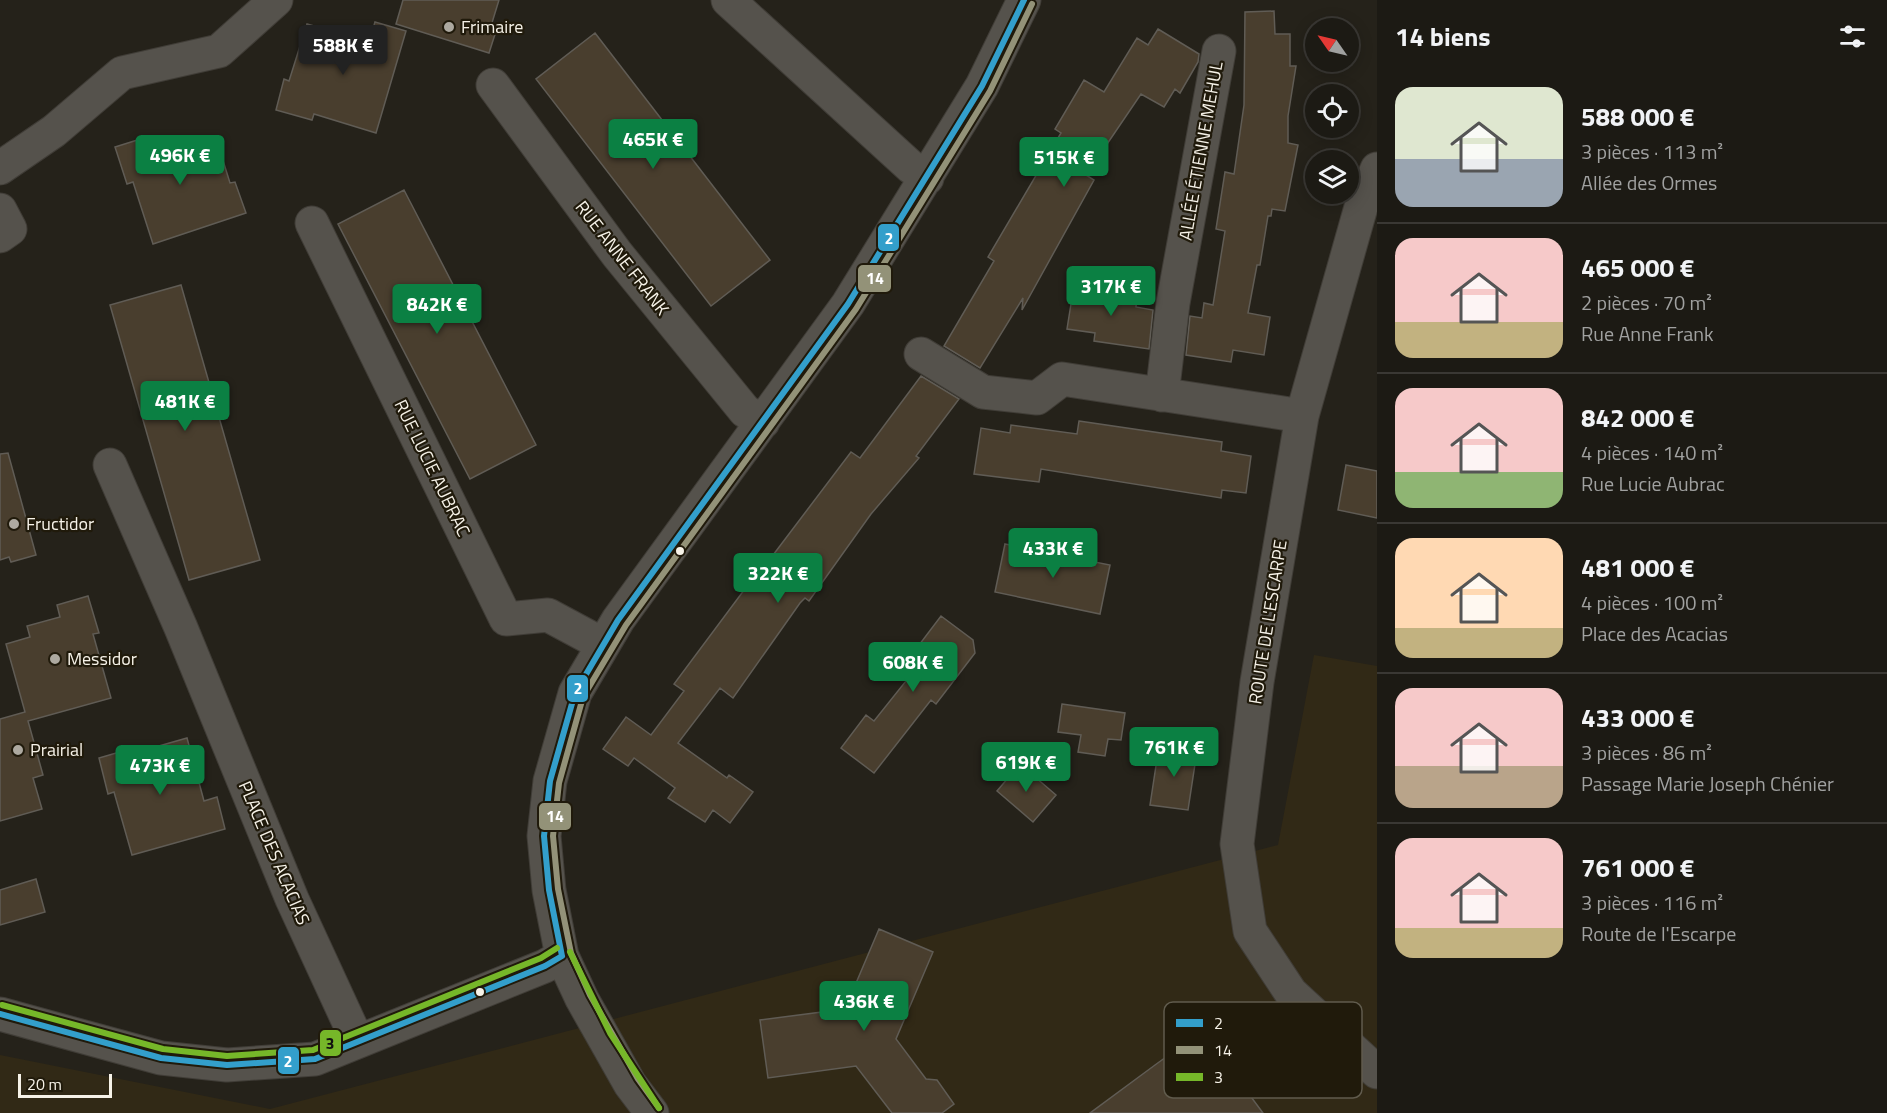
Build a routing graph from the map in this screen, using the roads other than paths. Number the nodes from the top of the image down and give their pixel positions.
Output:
1 (276, 0) edge
2 (728, 0) edge
3 (1024, 0) edge
4 (1219, 51) dead end
5 (493, 85) dead end
6 (0, 168) edge
7 (1377, 169) edge
8 (927, 178) junction
9 (0, 210) edge
10 (312, 224) dead end
11 (0, 236) edge
12 (921, 354) dead end
13 (1162, 395) junction
14 (1302, 416) junction
15 (763, 423) junction
16 (110, 465) dead end
17 (602, 644) junction
18 (562, 956) junction
19 (1301, 1002) edge
20 (0, 1014) edge
21 (357, 1040) junction
22 (1362, 1058) edge
23 (1377, 1072) edge
24 (652, 1113) edge

1 - 6 street
2 - 8 street
3 - 8 street
4 - 13 street, ALLÉE ÉTIENNE MEHUL
5 - 15 street, RUE ANNE FRANK
7 - 14 street, ROUTE DE L'ESCARPE
8 - 15 street
9 - 11 street
10 - 17 street, RUE LUCIE AUBRAC
12 - 13 street
13 - 14 street
14 - 19 street, ROUTE DE L'ESCARPE
15 - 17 street
16 - 21 street, PLACE DES ACACIAS
17 - 18 street
18 - 21 street
18 - 24 street
20 - 21 street
22 - 23 street, ROUTE DE L'ESCARPE

